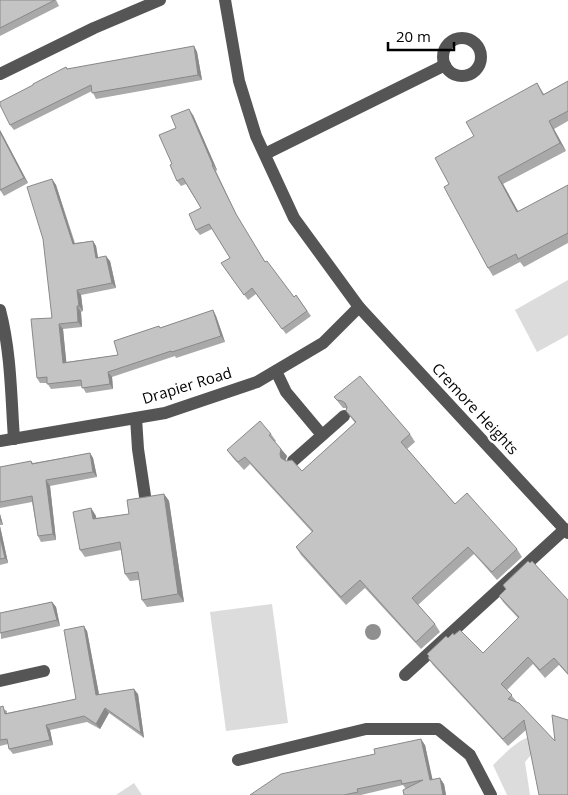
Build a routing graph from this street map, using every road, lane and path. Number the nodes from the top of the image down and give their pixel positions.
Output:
1 (160, 0) edge
2 (225, 0) edge
3 (445, 65) dead end
4 (0, 74) edge
5 (265, 154) junction
6 (359, 306) junction
7 (0, 310) edge
8 (276, 371) junction
9 (344, 416) edge
10 (136, 418) junction
11 (322, 435) junction
12 (14, 439) junction
13 (0, 442) edge
14 (293, 461) edge
15 (145, 496) edge
16 (566, 531) edge
17 (44, 671) dead end
18 (405, 676) dead end
19 (0, 680) edge
20 (238, 760) dead end
21 (491, 795) edge

1 - 4 street
2 - 5 street, Cremore Heights
3 - 5 street
5 - 6 street, Cremore Heights
6 - 8 street, Drapier Road
6 - 16 street, Cremore Heights
7 - 12 street
8 - 10 street, Drapier Road
8 - 11 street
9 - 11 street
10 - 12 street, Drapier Road
10 - 15 street
11 - 14 street
12 - 13 street, Drapier Road
16 - 18 street
17 - 19 street
20 - 21 street

